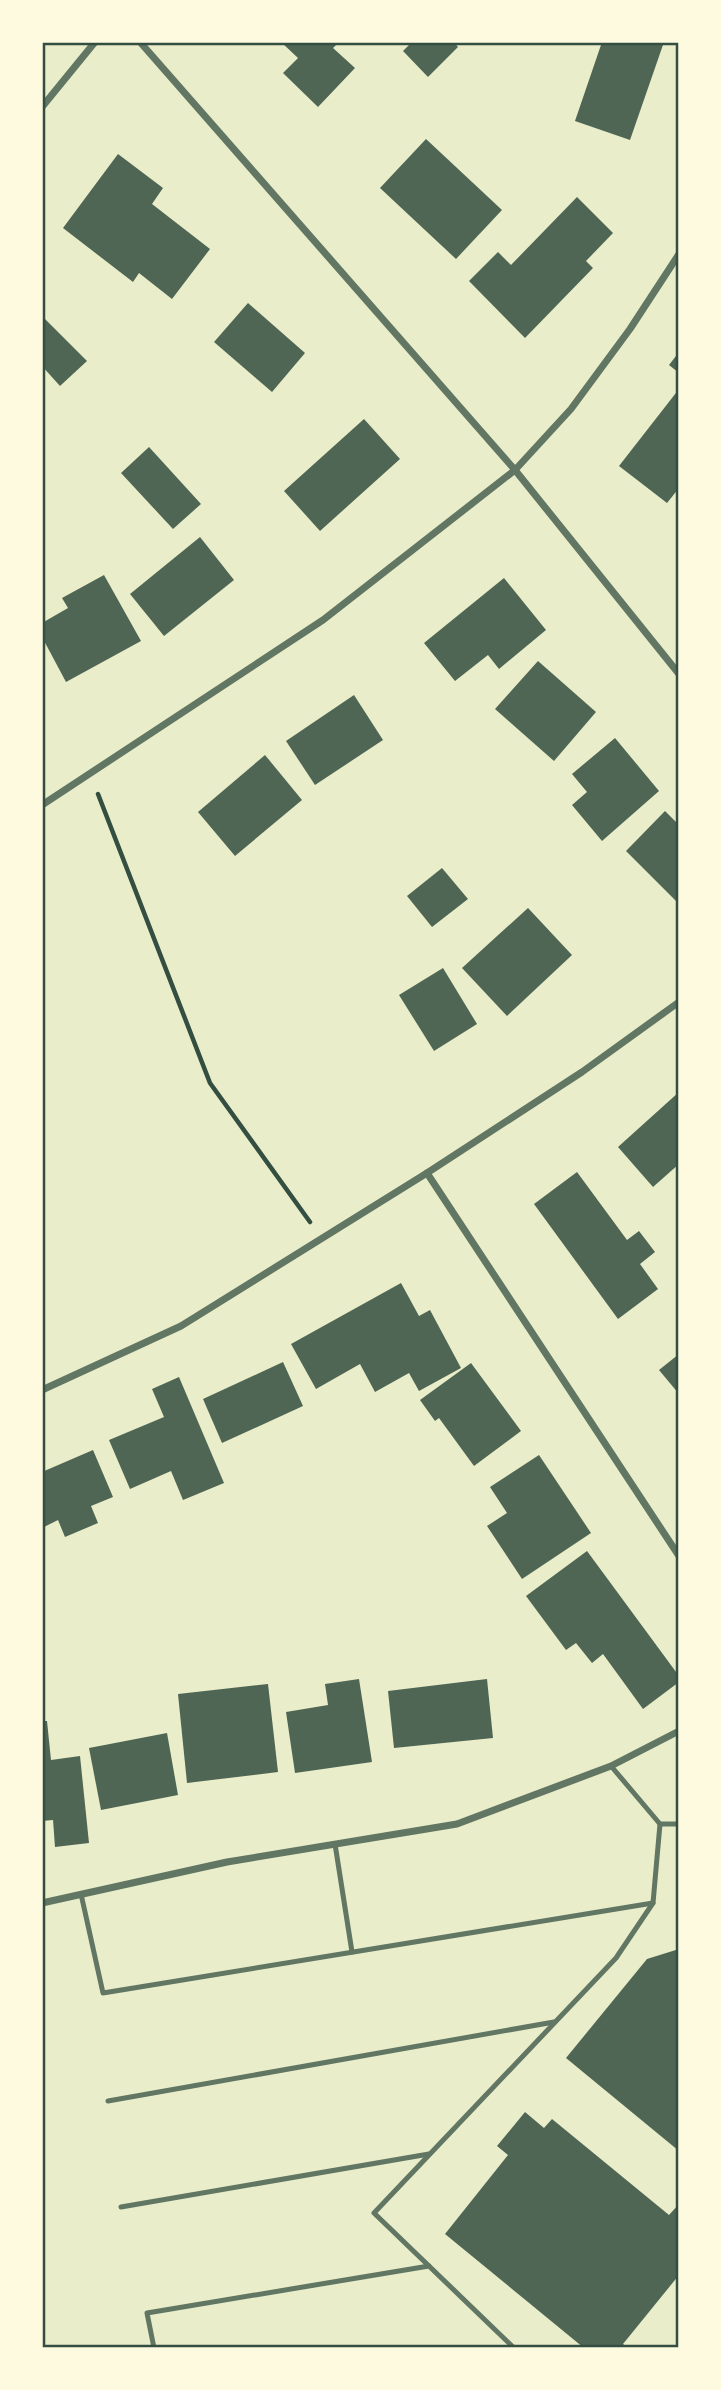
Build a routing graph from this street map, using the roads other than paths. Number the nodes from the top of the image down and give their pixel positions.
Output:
1 (95, 42) edge
2 (141, 42) edge
3 (42, 107) edge
4 (679, 254) edge
5 (515, 470) junction
6 (679, 674) edge
7 (42, 805) edge
8 (679, 1002) edge
9 (427, 1173) junction
10 (42, 1390) edge
11 (679, 1556) edge
12 (679, 1731) edge
13 (611, 1766) junction
14 (660, 1824) junction
15 (679, 1824) edge
16 (335, 1844) junction
17 (81, 1894) junction
18 (42, 1903) edge
19 (653, 1903) junction
20 (352, 1952) junction
21 (554, 2022) junction
22 (108, 2101) dead end
23 (429, 2154) junction
24 (121, 2207) dead end
25 (429, 2266) junction
26 (154, 2348) edge
27 (514, 2348) edge

1 - 3 street
2 - 5 street
4 - 5 street
5 - 6 street
5 - 7 street
8 - 9 street
9 - 10 street
9 - 11 street
12 - 13 street
13 - 14 lane
13 - 16 street
14 - 15 lane
14 - 19 lane
16 - 17 street
16 - 20 lane
17 - 18 street
17 - 20 lane
19 - 20 lane
19 - 21 lane
21 - 22 lane
21 - 23 lane
23 - 24 lane
23 - 25 lane
25 - 26 lane
25 - 27 lane

